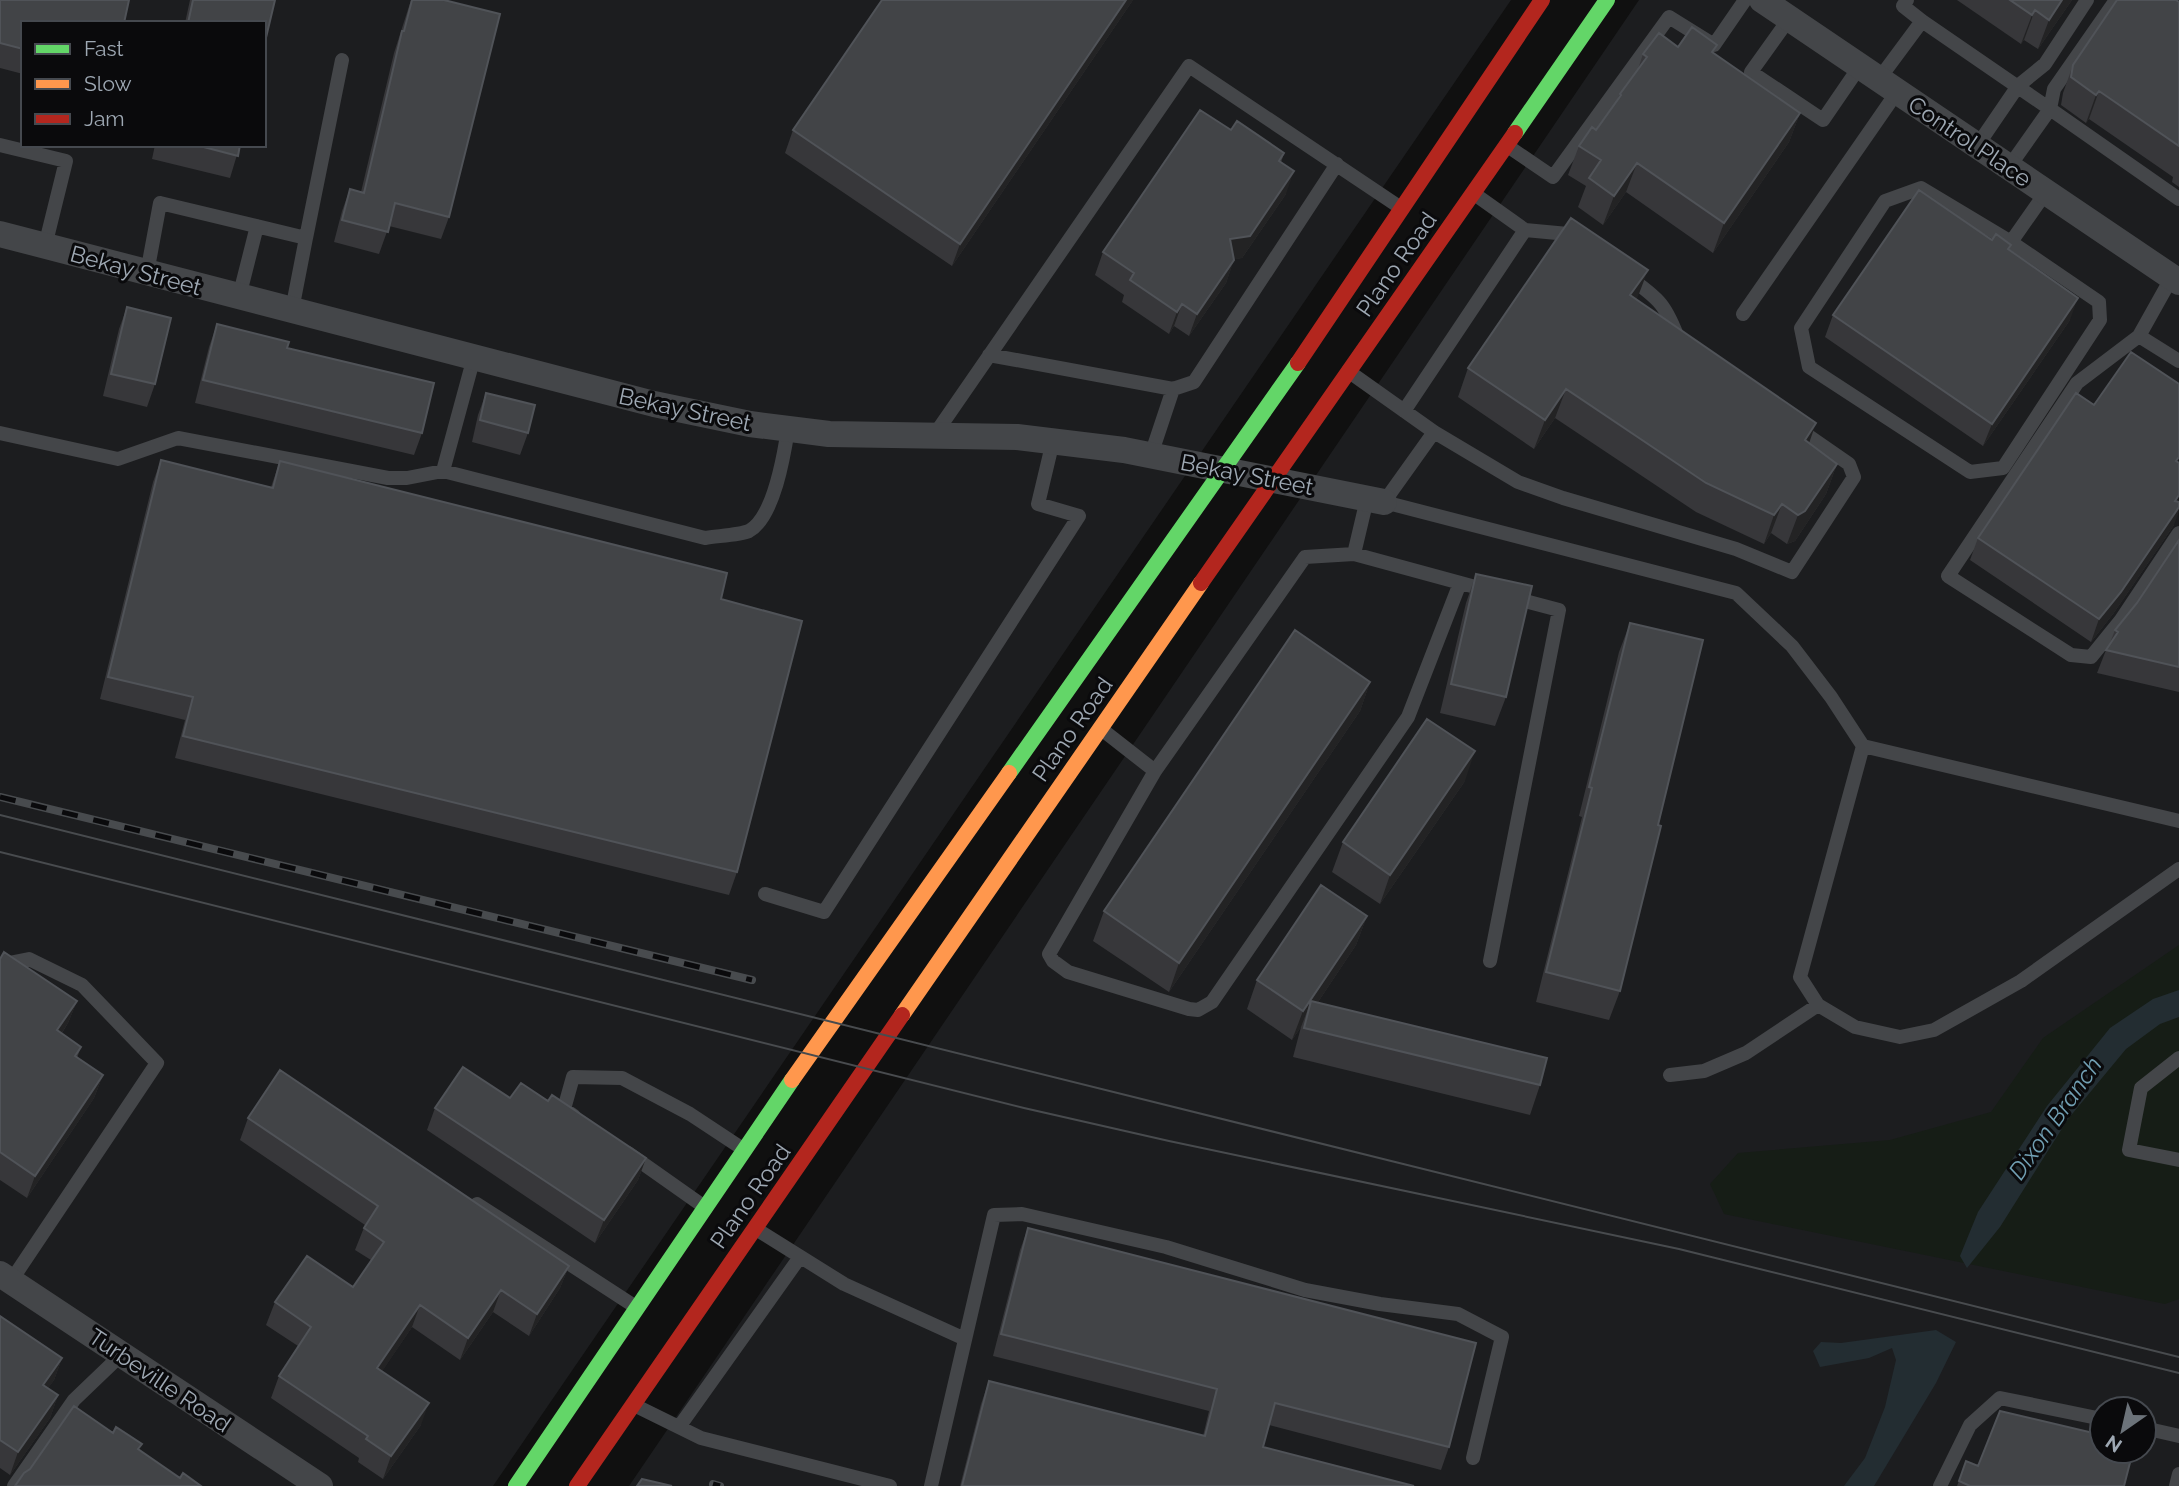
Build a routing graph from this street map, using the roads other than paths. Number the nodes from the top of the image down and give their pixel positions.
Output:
1 (1542, 0) edge
2 (1607, 0) edge
3 (1745, 0) edge
4 (1762, 0) edge
5 (1908, 0) edge
6 (2087, 0) edge
7 (2116, 0) edge
8 (1789, 19) junction
9 (1922, 21) junction
10 (342, 60) dead end
11 (1879, 79) junction
12 (2018, 86) junction
13 (2050, 109) junction
14 (0, 145) edge
15 (1506, 145) junction
16 (1977, 146) junction
17 (1336, 164) junction
18 (2009, 167) junction
19 (2046, 192) junction
20 (1473, 193) junction
21 (2179, 199) edge
22 (1403, 209) junction
23 (257, 226) junction
24 (1525, 230) junction
25 (0, 234) edge
26 (306, 238) junction
27 (2011, 242) junction
28 (45, 246) junction
29 (1590, 250) edge
30 (1612, 265) edge
31 (147, 273) junction
32 (2175, 280) edge
33 (239, 296) junction
34 (292, 310) junction
35 (1743, 314) dead end
36 (2139, 336) junction
37 (989, 355) junction
38 (1692, 355) edge
39 (474, 357) junction
40 (2179, 361) edge
41 (1348, 371) junction
42 (1172, 389) junction
43 (1404, 411) junction
44 (1782, 418) edge
45 (789, 429) junction
46 (1434, 432) junction
47 (0, 433) edge
48 (933, 437) junction
49 (1053, 441) junction
50 (1151, 455) junction
51 (1222, 470) junction
52 (443, 471) junction
53 (1273, 479) junction
54 (1376, 500) junction
55 (2179, 533) edge
56 (1354, 554) junction
57 (1460, 583) junction
58 (1100, 728) junction
59 (1863, 746) junction
60 (1155, 771) junction
61 (2179, 821) edge
62 (2179, 869) edge
63 (765, 894) dead end
64 (1490, 961) dead end
65 (0, 965) edge
66 (1818, 1005) junction
67 (2179, 1058) edge
68 (1670, 1075) dead end
69 (586, 1123) edge
70 (617, 1145) edge
71 (745, 1150) junction
72 (2179, 1160) edge
73 (462, 1195) edge
74 (706, 1208) junction
75 (755, 1228) junction
76 (800, 1257) junction
77 (6, 1277) edge
78 (638, 1308) junction
79 (965, 1339) junction
80 (121, 1354) junction
81 (633, 1404) junction
82 (2088, 1416) edge
83 (679, 1427) junction
84 (2158, 1431) edge
85 (2179, 1436) edge
86 (1473, 1458) dead end
87 (2179, 1474) edge
88 (14, 1486) edge
89 (320, 1486) edge
90 (516, 1486) edge
91 (577, 1486) edge
92 (890, 1486) edge
93 (931, 1486) edge
94 (1941, 1486) edge
95 (2176, 1486) edge

1 - 22 main road, Plano Road
2 - 15 main road, Plano Road
3 - 15 lane
4 - 8 street, Control Place
5 - 9 lane
6 - 12 lane
7 - 13 lane
8 - 11 street, Control Place
8 - 11 lane
9 - 11 lane
9 - 12 lane
10 - 26 lane
11 - 16 street, Control Place
11 - 35 lane
12 - 13 lane
12 - 16 lane
13 - 18 lane
13 - 21 lane
14 - 28 lane
15 - 20 main road, Plano Road
16 - 18 street, Control Place
17 - 22 lane
17 - 37 lane
17 - 42 lane
18 - 19 street, Control Place
19 - 27 lane
19 - 32 street, Control Place
20 - 24 lane
20 - 41 main road, Plano Road
22 - 51 main road, Plano Road
23 - 26 lane
23 - 31 lane
23 - 33 lane
24 - 29 lane
24 - 43 lane
25 - 28 street, Bekay Street
26 - 34 lane
27 - 27 lane
28 - 31 street, Bekay Street
30 - 38 lane
31 - 33 street, Bekay Street
32 - 36 lane
33 - 34 street, Bekay Street
34 - 39 street, Bekay Street
36 - 40 lane
36 - 55 lane
37 - 42 lane
37 - 48 lane
39 - 45 street, Bekay Street
39 - 52 lane
41 - 43 lane
41 - 53 main road, Plano Road
42 - 50 lane
43 - 46 lane
44 - 46 lane
45 - 48 street, Bekay Street
45 - 52 lane
46 - 54 lane
47 - 52 lane
48 - 49 street, Bekay Street
49 - 50 street, Bekay Street
49 - 63 lane
50 - 51 street, Bekay Street
51 - 53 street, Bekay Street
51 - 71 main road, Plano Road
53 - 54 street, Bekay Street
53 - 58 main road, Plano Road
54 - 56 lane
54 - 59 lane
56 - 57 lane
56 - 60 lane
57 - 60 lane
57 - 64 lane
58 - 60 lane
58 - 75 main road, Plano Road
59 - 61 lane
59 - 66 lane
62 - 66 lane
65 - 77 lane
66 - 68 lane
67 - 72 lane
69 - 71 lane
70 - 74 lane
71 - 74 main road, Plano Road
73 - 78 lane
74 - 78 main road, Plano Road
75 - 76 lane
75 - 81 main road, Plano Road
76 - 79 lane
76 - 83 lane
77 - 80 street, Turbeville Road
78 - 90 main road, Plano Road
79 - 86 lane
79 - 93 lane
80 - 88 lane
80 - 89 street, Turbeville Road
81 - 83 lane
81 - 91 main road, Plano Road
82 - 94 lane
83 - 92 lane
84 - 85 lane
87 - 95 lane

